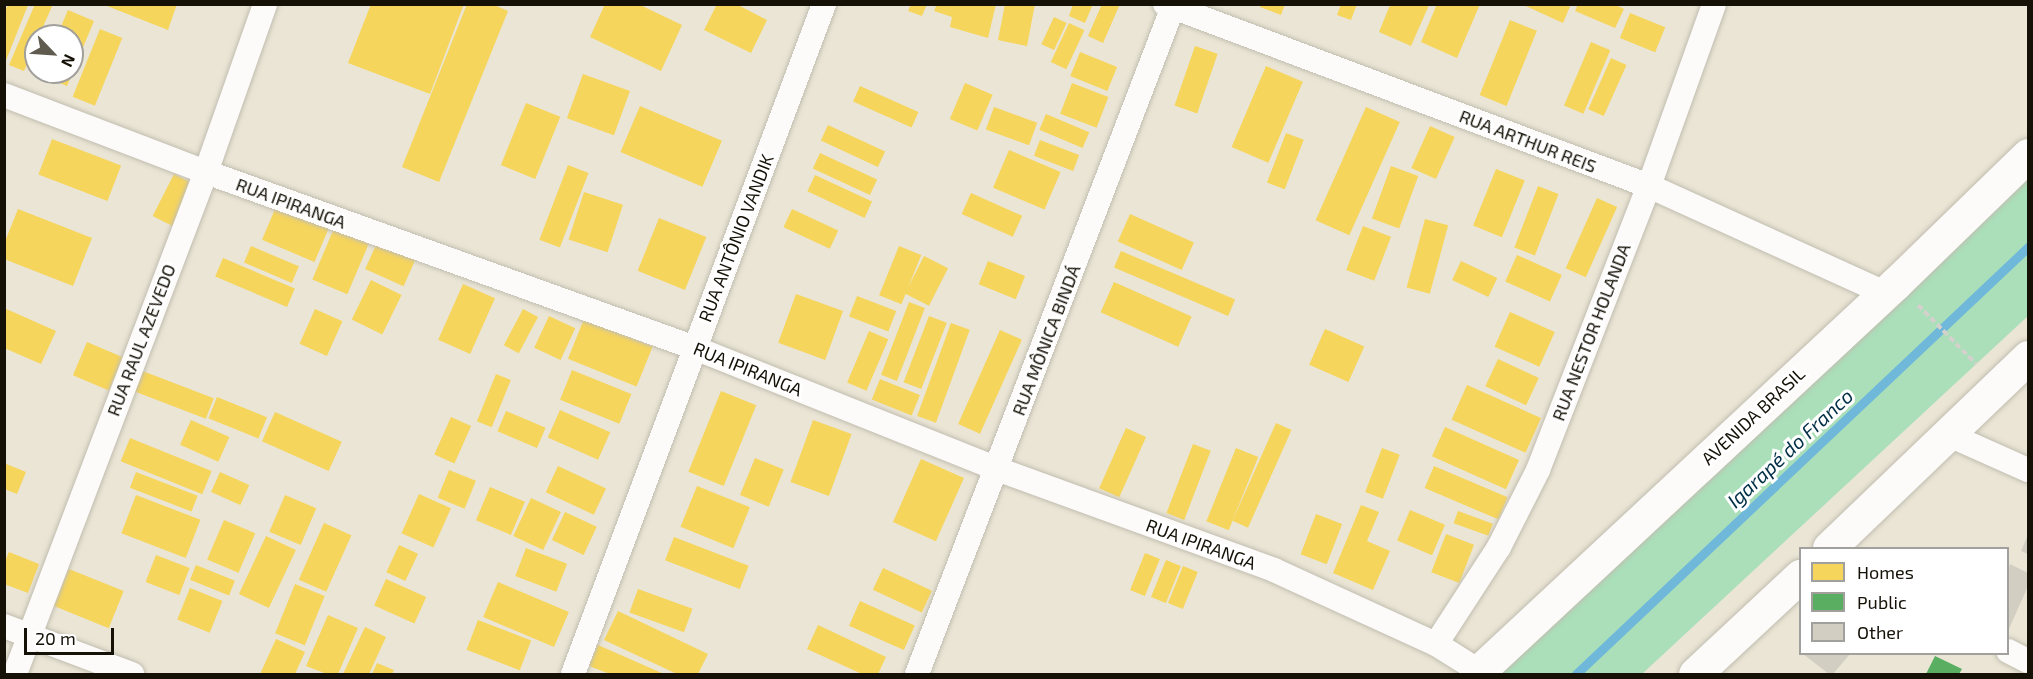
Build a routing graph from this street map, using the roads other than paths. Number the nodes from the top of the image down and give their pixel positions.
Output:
1 (265, 4) edge
2 (824, 4) edge
3 (1714, 4) edge
4 (1170, 5) edge
5 (4, 95) edge
6 (2028, 155) edge
7 (206, 172) junction
8 (1648, 186) junction
9 (1900, 298) junction
10 (695, 348) junction
11 (2028, 357) edge
12 (1947, 434) junction
13 (997, 469) junction
14 (2028, 470) edge
15 (1831, 547) edge
16 (1799, 577) edge
17 (4, 626) edge
18 (29, 635) junction
19 (1436, 644) junction
20 (2009, 652) edge
21 (2028, 661) edge
22 (1478, 673) edge
23 (15, 675) edge
24 (132, 675) edge
25 (573, 675) edge
26 (917, 675) edge
27 (1695, 675) edge

1 - 7 street, RUA RAUL AZEVEDO
2 - 10 street, RUA ANTÔNIO VANDIK
3 - 8 street, RUA NESTOR HOLANDA
4 - 8 street, RUA ARTHUR REIS
4 - 13 street, RUA MÔNICA BINDÁ
5 - 7 street, RUA IPIRANGA
6 - 9 highway, AVENIDA BRASIL
7 - 10 street, RUA IPIRANGA
7 - 18 street, RUA RAUL AZEVEDO
8 - 9 street, RUA ARTHUR REIS
8 - 19 street, RUA NESTOR HOLANDA
9 - 22 highway, AVENIDA BRASIL
10 - 13 street, RUA IPIRANGA
10 - 25 street, RUA ANTÔNIO VANDIK
11 - 12 highway
12 - 14 street
12 - 15 highway
13 - 19 street, RUA IPIRANGA
13 - 26 street, RUA MÔNICA BINDÁ
16 - 27 highway
17 - 18 street
18 - 23 street, RUA RAUL AZEVEDO
18 - 24 street
19 - 22 street, RUA IPIRANGA
20 - 21 street

